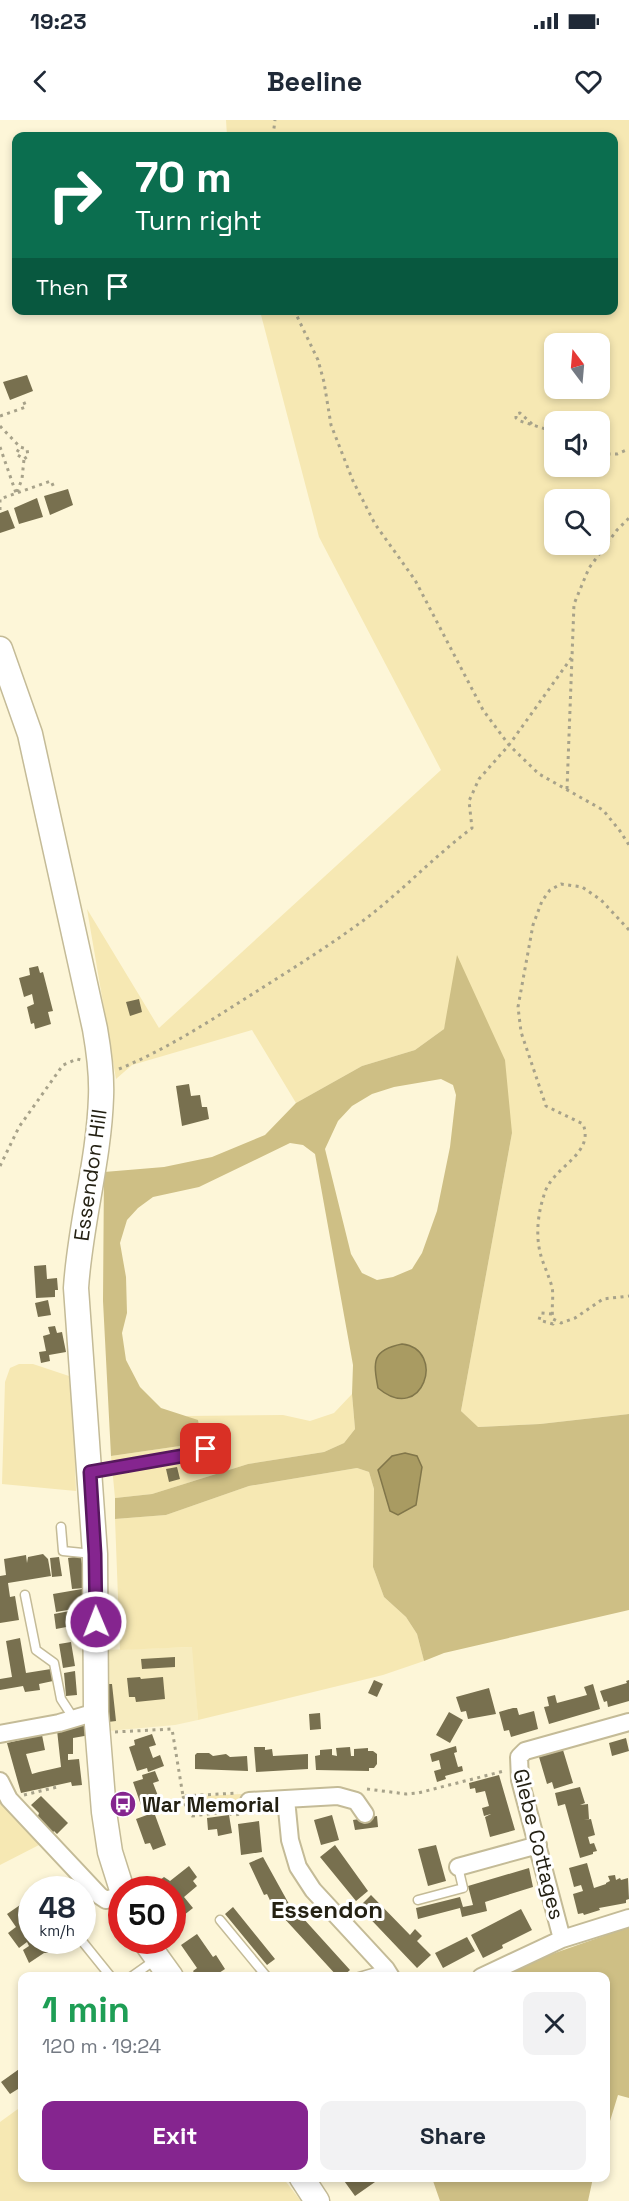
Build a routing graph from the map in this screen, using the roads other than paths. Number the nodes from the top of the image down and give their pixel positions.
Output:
1 (0, 649) edge
2 (206, 1449) dead end
3 (90, 1472) junction
4 (61, 1527) dead end
5 (95, 1554) junction
6 (25, 1595) dead end
7 (89, 1721) junction
8 (629, 1722) edge
9 (0, 1734) edge
10 (0, 1781) edge
11 (245, 1797) road end
12 (286, 1799) junction
13 (365, 1814) dead end
14 (538, 1845) junction
15 (458, 1867) joint
16 (118, 1876) edge
17 (108, 1899) edge
18 (418, 1900) dead end
19 (629, 1918) edge
20 (220, 1920) dead end
21 (562, 1939) junction
22 (92, 1954) edge
23 (158, 1959) edge
24 (107, 1972) edge
25 (138, 1972) edge
26 (263, 1972) edge
27 (388, 1972) edge
28 (492, 1972) edge
29 (305, 2182) edge
30 (317, 2201) edge

1 - 3 main road, Essendon Hill
2 - 3 lane
3 - 5 main road, Essendon Hill
4 - 5 lane
5 - 7 main road, Essendon Hill
6 - 7 lane
7 - 9 street
7 - 16 main road, Essendon Hill
8 - 14 street, Glebe Cottages
10 - 17 street
11 - 12 street
12 - 13 street
12 - 27 street
14 - 15 street
14 - 21 street, Glebe Cottages
15 - 18 lane
19 - 21 street
20 - 26 lane
21 - 28 street
22 - 24 lane
23 - 25 lane
29 - 30 main road

